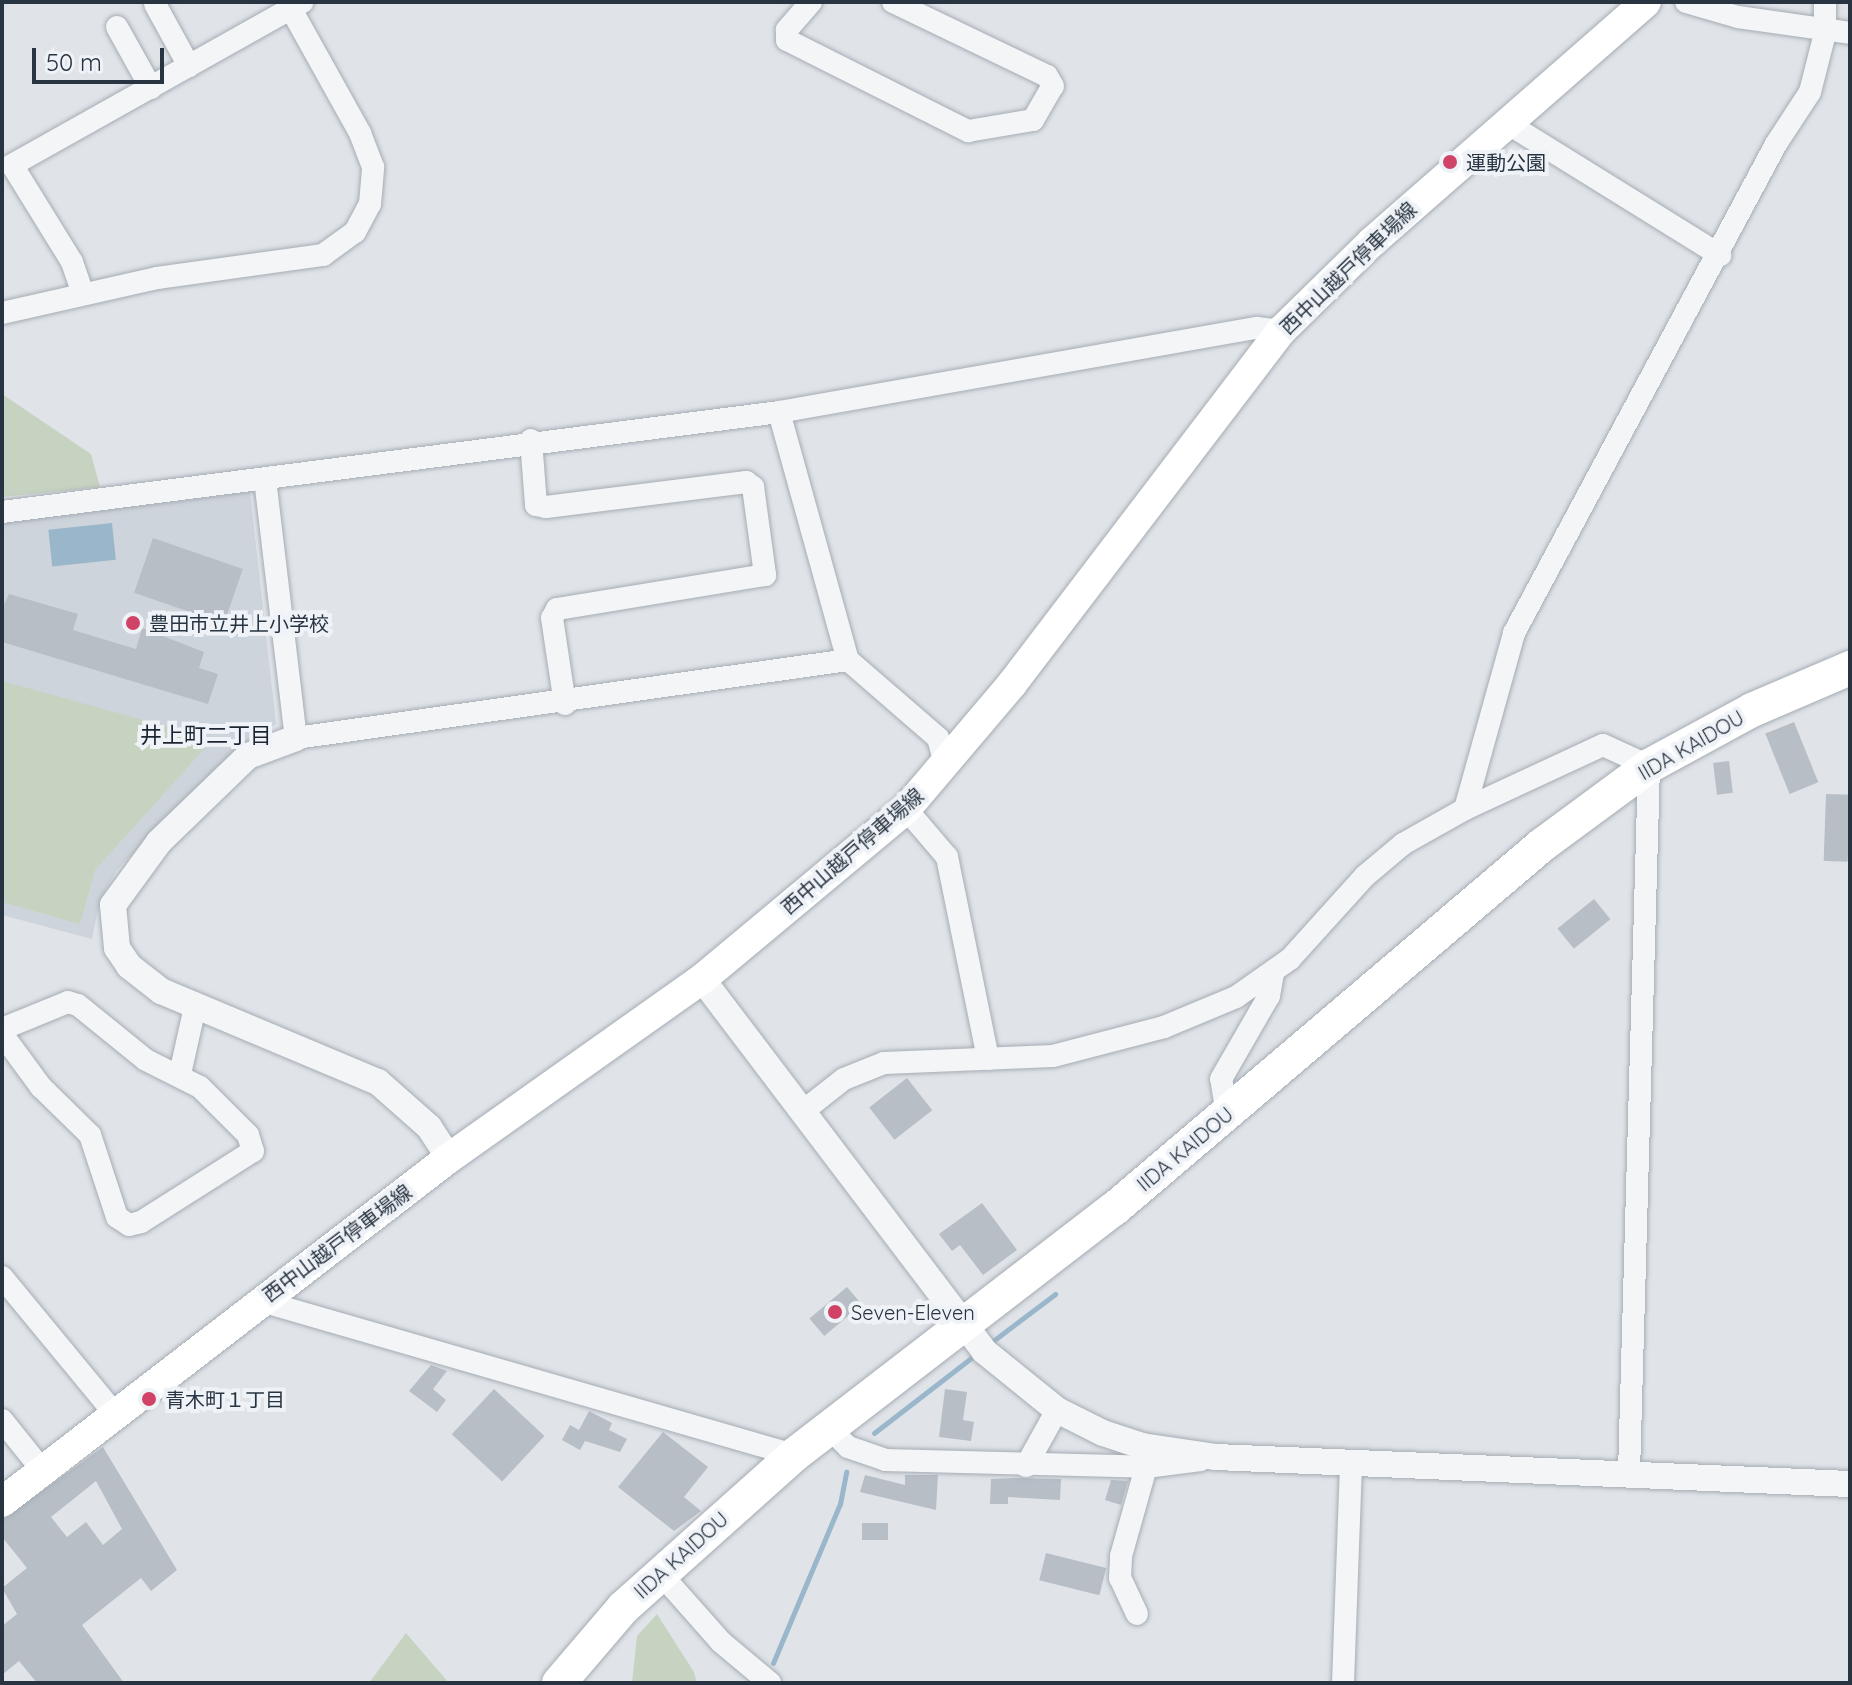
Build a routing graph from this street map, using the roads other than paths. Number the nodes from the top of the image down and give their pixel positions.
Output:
1 (811, 2) edge
2 (893, 2) edge
3 (1646, 2) edge
4 (1686, 2) edge
5 (1825, 2) edge
6 (155, 4) dead end
7 (293, 4) edge
8 (117, 27) dead end
9 (1825, 33) junction
10 (1850, 33) edge
11 (189, 66) junction
12 (151, 88) junction
13 (1507, 123) junction
14 (1720, 255) junction
15 (83, 294) junction
16 (2, 313) edge
17 (1281, 331) junction
18 (779, 412) junction
19 (531, 440) junction
20 (265, 479) junction
21 (2, 512) edge
22 (848, 660) junction
23 (1850, 668) edge
24 (565, 704) junction
25 (296, 738) junction
26 (1649, 766) junction
27 (946, 767) junction
28 (906, 809) junction
29 (1465, 809) junction
30 (1273, 974) junction
31 (702, 979) junction
32 (195, 1007) junction
33 (2, 1032) edge
34 (988, 1059) junction
35 (180, 1074) junction
36 (802, 1112) junction
37 (1227, 1115) junction
38 (449, 1158) junction
39 (2, 1277) edge
40 (261, 1301) junction
41 (963, 1326) junction
42 (1057, 1410) junction
43 (114, 1413) junction
44 (2, 1420) edge
45 (829, 1428) junction
46 (794, 1455) junction
47 (1216, 1457) junction
48 (1351, 1463) junction
49 (1026, 1466) junction
50 (1146, 1467) junction
51 (42, 1470) junction
52 (1629, 1473) junction
53 (1850, 1484) edge
54 (2, 1502) edge
55 (660, 1573) junction
56 (1137, 1614) dead end
57 (559, 1683) edge
58 (770, 1683) edge
59 (1343, 1683) edge

1 - 2 street
3 - 13 main road, 西中山越戸停車場線
4 - 9 street
5 - 9 street
6 - 11 street
7 - 11 street
7 - 15 street
8 - 12 street
9 - 10 street
9 - 14 street
11 - 12 street
12 - 15 street
13 - 14 street
13 - 17 main road, 西中山越戸停車場線
14 - 29 street
15 - 16 street
17 - 18 street
17 - 27 main road, 西中山越戸停車場線
18 - 19 street
18 - 22 street
19 - 20 street
19 - 24 street
20 - 21 street
20 - 25 street
22 - 24 street
22 - 27 street
23 - 26 main road, IIDA KAIDOU
24 - 25 street
25 - 32 street
26 - 29 street
26 - 37 main road, IIDA KAIDOU
26 - 52 street
27 - 28 main road, 西中山越戸停車場線
28 - 31 main road, 西中山越戸停車場線
28 - 34 street
29 - 30 street
30 - 34 street
30 - 37 street
31 - 36 street
31 - 38 main road, 西中山越戸停車場線
32 - 35 street
32 - 38 street
33 - 35 street
33 - 35 street
34 - 36 street
36 - 41 street
37 - 41 main road, IIDA KAIDOU
38 - 40 main road, 西中山越戸停車場線
39 - 43 street
40 - 43 main road, 西中山越戸停車場線
40 - 46 street
41 - 42 street
41 - 45 main road, IIDA KAIDOU
42 - 47 street
42 - 49 street
43 - 51 main road, 西中山越戸停車場線
44 - 51 street
45 - 46 main road, IIDA KAIDOU
45 - 49 street
46 - 55 main road, IIDA KAIDOU
47 - 48 street
47 - 50 street
48 - 52 street
48 - 59 street
49 - 50 street
50 - 56 street
51 - 54 main road, 西中山越戸停車場線
52 - 53 street
55 - 57 main road, IIDA KAIDOU
55 - 58 street

